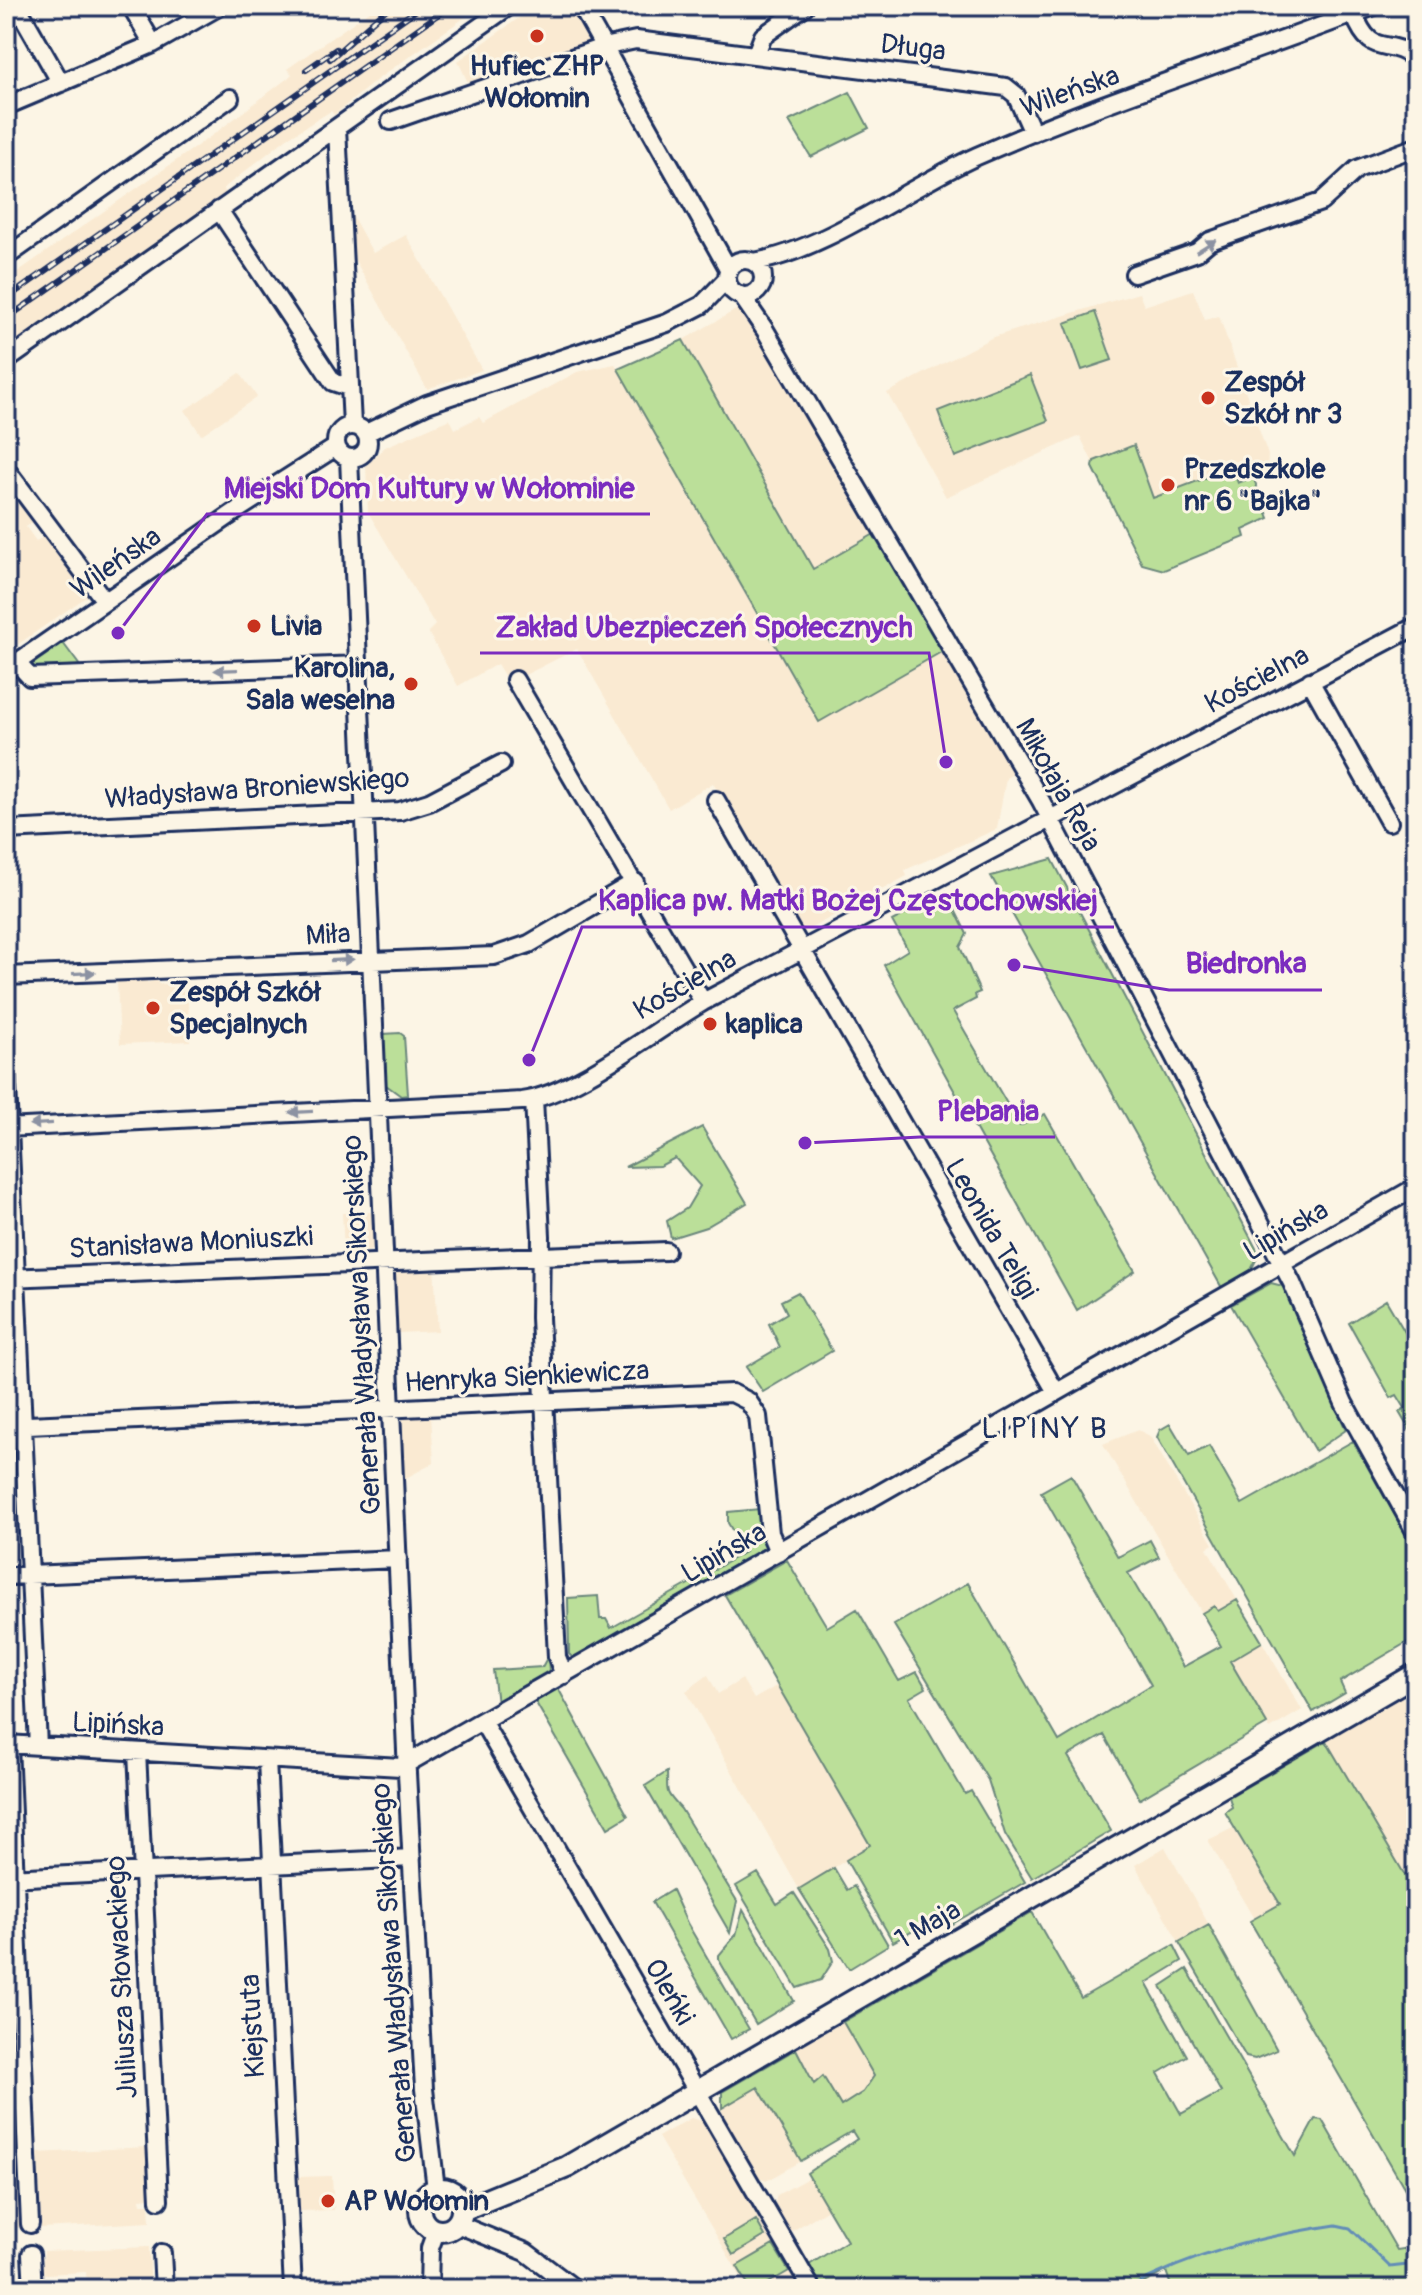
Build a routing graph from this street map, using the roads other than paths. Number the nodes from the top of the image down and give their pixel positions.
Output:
1 (17, 6) edge
2 (131, 6) edge
3 (220, 6) edge
4 (509, 6) edge
5 (581, 6) edge
6 (805, 6) edge
7 (1374, 6) edge
8 (1354, 14) junction
9 (153, 44) junction
10 (603, 47) junction
11 (756, 54) junction
12 (1416, 59) edge
13 (61, 83) junction
14 (230, 98) dead end
15 (6, 106) edge
16 (391, 121) dead end
17 (337, 128) junction
18 (1033, 133) junction
19 (1416, 147) edge
20 (219, 210) junction
21 (795, 251) junction
22 (6, 257) edge
23 (738, 268) junction
24 (1134, 274) dead end
25 (761, 284) junction
26 (740, 295) junction
27 (702, 305) junction
28 (765, 330) junction
29 (6, 361) edge
30 (348, 387) junction
31 (359, 429) junction
32 (342, 452) junction
33 (314, 460) junction
34 (6, 469) edge
35 (350, 485) junction
36 (105, 601) junction
37 (1416, 626) edge
38 (360, 665) junction
39 (11, 666) edge
40 (515, 680) dead end
41 (1310, 681) junction
42 (501, 764) dead end
43 (716, 800) dead end
44 (366, 812) junction
45 (1050, 819) junction
46 (1389, 822) dead end
47 (6, 830) edge
48 (635, 882) junction
49 (801, 950) junction
50 (372, 959) junction
51 (6, 976) edge
52 (703, 1002) junction
53 (6, 1064) edge
54 (534, 1099) junction
55 (379, 1109) junction
56 (7, 1128) edge
57 (1416, 1187) edge
58 (666, 1251) dead end
59 (541, 1254) junction
60 (386, 1260) junction
61 (1281, 1264) junction
62 (11, 1278) edge
63 (1056, 1392) junction
64 (544, 1403) junction
65 (393, 1410) junction
66 (14, 1426) edge
67 (1416, 1533) edge
68 (778, 1552) junction
69 (398, 1559) junction
70 (29, 1575) junction
71 (6, 1576) edge
72 (1416, 1674) edge
73 (564, 1675) junction
74 (482, 1721) junction
75 (7, 1744) edge
76 (38, 1746) junction
77 (137, 1752) junction
78 (267, 1760) junction
79 (407, 1765) junction
80 (412, 1858) junction
81 (271, 1867) junction
82 (143, 1872) junction
83 (11, 1878) edge
84 (697, 2092) junction
85 (436, 2189) junction
86 (159, 2200) dead end
87 (460, 2217) junction
88 (30, 2224) dead end
89 (436, 2231) junction
90 (162, 2253) dead end
91 (31, 2254) dead end
92 (572, 2288) edge
93 (33, 2289) edge
94 (164, 2289) edge
95 (293, 2289) edge
96 (429, 2289) edge
97 (812, 2289) edge

1 - 13 street
2 - 9 street
3 - 9 street
4 - 17 street
5 - 10 street
6 - 11 street
7 - 8 street, Wileńska
8 - 12 street
8 - 18 street, Wileńska
9 - 13 street
10 - 11 street, Długa
10 - 16 street, Długa
10 - 23 street
11 - 18 street, Długa
13 - 15 street
14 - 22 street
17 - 20 street
17 - 30 street
18 - 21 street, Wileńska
24 -> 19 street
20 - 29 street
20 - 30 street
21 - 23 street, Wileńska
21 - 25 street, Wileńska
23 - 25 street
23 - 26 street, Mikołaja Reja
23 - 27 street
25 - 26 street
25 - 28 street, Mikołaja Reja
26 - 27 street
26 - 28 street, Mikołaja Reja
27 - 31 street
28 - 45 street, Mikołaja Reja
30 - 31 street
31 - 32 street
31 - 32 street
32 - 33 street, Wileńska
32 - 35 street, Generała Władysława Sikorskiego
33 - 35 street
33 - 36 street, Wileńska
34 - 36 street
35 - 38 street, Generała Władysława Sikorskiego
36 - 39 street, Wileńska
37 - 41 street, Kościelna
38 -> 39 street
38 - 44 street, Generała Władysława Sikorskiego
40 - 48 street
41 - 45 street, Kościelna
41 - 46 street
42 - 44 street, Władysława Broniewskiego
43 - 49 street, Leonida Teligi
44 - 47 street, Władysława Broniewskiego
44 - 50 street, Generała Władysława Sikorskiego
45 - 49 street, Kościelna
45 - 61 street, Mikołaja Reja
48 - 50 street, Miła
48 - 52 street
49 - 52 street, Kościelna
49 - 63 street, Leonida Teligi
51 -> 50 street, Miła
50 - 55 street, Generała Władysława Sikorskiego
52 - 54 street, Kościelna
53 - 56 street
54 - 55 street, Kościelna
54 - 59 street
55 -> 56 street, Kościelna
55 - 60 street, Generała Władysława Sikorskiego
56 - 62 street
57 - 61 street, Lipińska
58 - 59 street, Stanisława Moniuszki
59 - 60 street, Stanisława Moniuszki
59 - 64 street
60 - 62 street, Stanisława Moniuszki
60 - 65 street, Generała Władysława Sikorskiego
61 - 63 street, Lipińska
61 - 67 street, Mikołaja Reja
62 - 66 street
63 - 68 street, Lipińska
64 - 65 street, Henryka Sienkiewicza
64 - 68 street, Henryka Sienkiewicza
64 - 73 street
65 - 66 street, Henryka Sienkiewicza
65 - 69 street, Generała Władysława Sikorskiego
66 - 70 street
68 - 73 street, Lipińska
69 - 70 street
69 - 79 street, Generała Władysława Sikorskiego
70 - 71 street
70 - 76 street
72 - 84 main road, 1 Maja
73 - 74 street, Lipińska
74 - 79 street, Lipińska
74 - 84 street, Oleńki
75 - 76 street, Lipińska
75 - 83 street
76 - 77 street, Lipińska
77 - 78 street, Lipińska
77 - 82 street, Juliusza Słowackiego
78 - 79 street, Lipińska
78 - 81 street, Kiejstuta
79 - 80 street, Generała Władysława Sikorskiego
80 - 81 street
80 - 85 street, Generała Władysława Sikorskiego
81 - 82 street
81 - 95 street, Kiejstuta
82 - 83 street
82 - 86 street, Juliusza Słowackiego
83 - 88 street
84 - 87 main road, 1 Maja
84 - 97 street, Oleńki
85 - 87 main road
85 - 89 main road
87 - 89 main road
87 - 92 street
89 - 96 street
90 - 94 street
91 - 93 street

